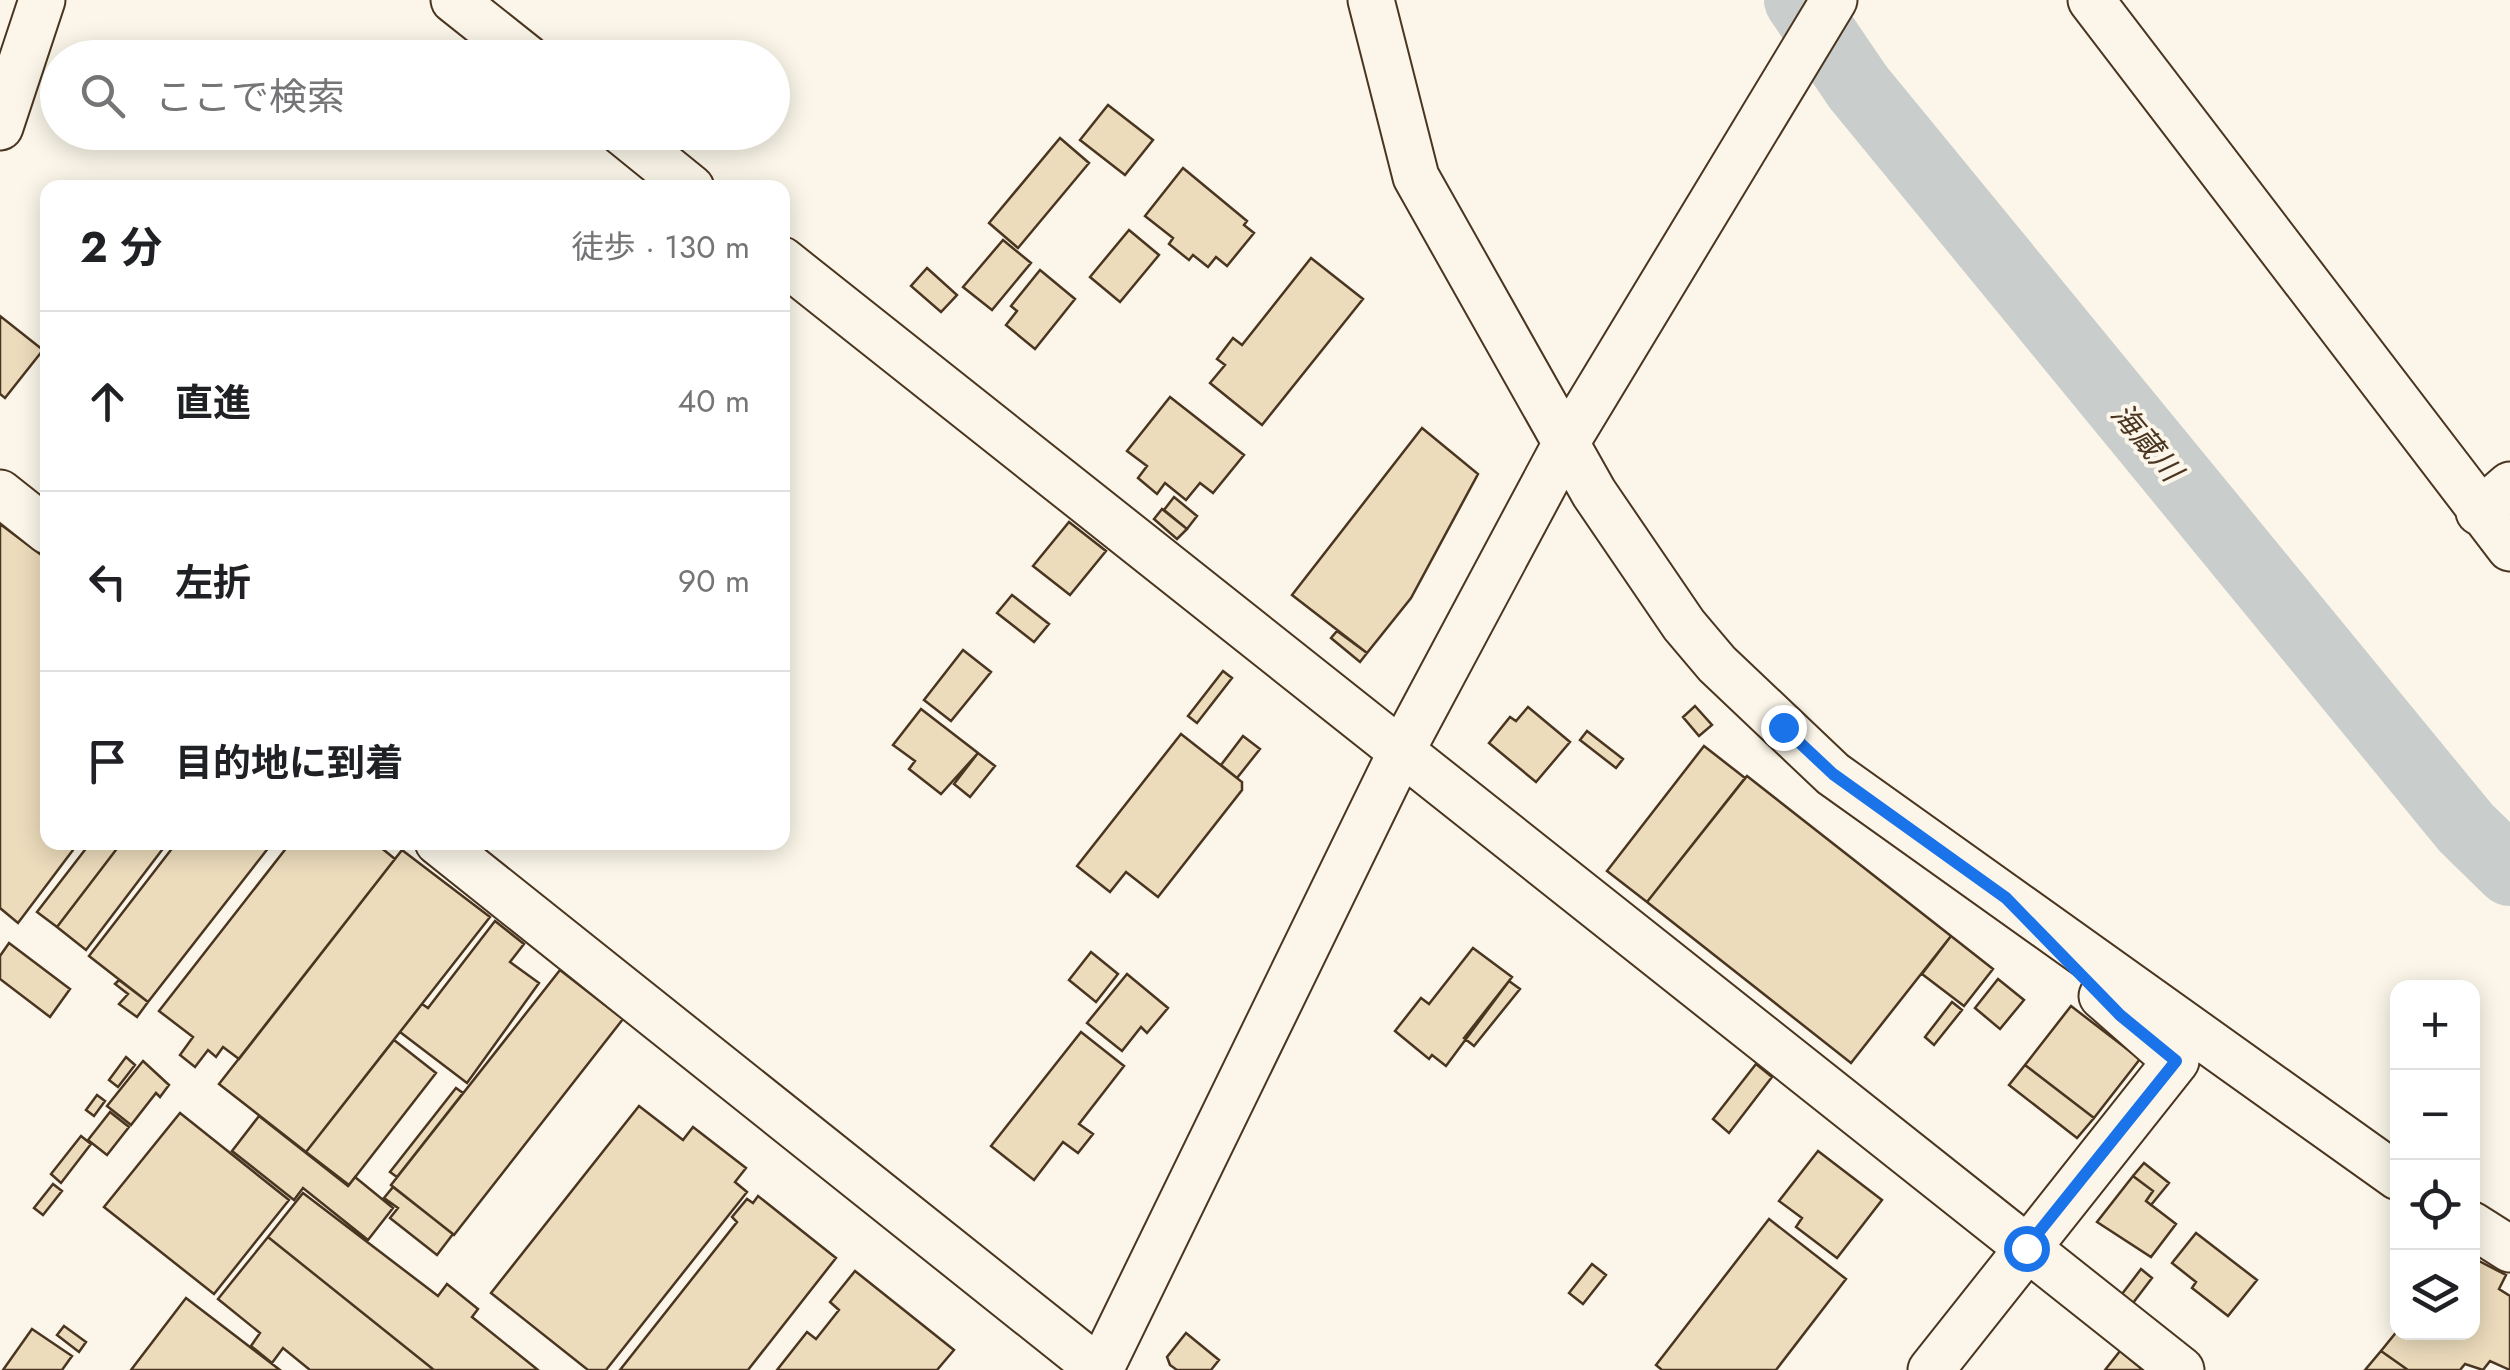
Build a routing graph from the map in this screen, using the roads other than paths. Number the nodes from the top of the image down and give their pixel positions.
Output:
1 (42, 0) edge
2 (454, 0) edge
3 (1370, 0) edge
4 (1834, 0) edge
5 (2091, 0) edge
6 (504, 40) edge
7 (0, 127) edge
8 (644, 150) edge
9 (681, 180) edge
10 (790, 266) edge
11 (1566, 443) junction
12 (0, 493) edge
13 (2495, 498) edge
14 (40, 525) edge
15 (2510, 548) edge
16 (1402, 750) junction
17 (448, 850) edge
18 (2006, 898) junction
19 (2390, 1170) edge
20 (2480, 1230) edge
21 (2026, 1248) junction
22 (2510, 1249) edge
23 (1100, 1370) edge
24 (1931, 1370) edge
25 (2181, 1370) edge

1 - 7 street
2 - 6 street
3 - 11 street
4 - 11 street
5 - 13 street
8 - 9 street
10 - 16 street
11 - 16 street
11 - 18 street
12 - 14 street
13 - 15 street
16 - 21 street
16 - 23 street
17 - 23 street
18 - 19 street
18 - 21 street
20 - 22 street
21 - 24 street
21 - 25 street

